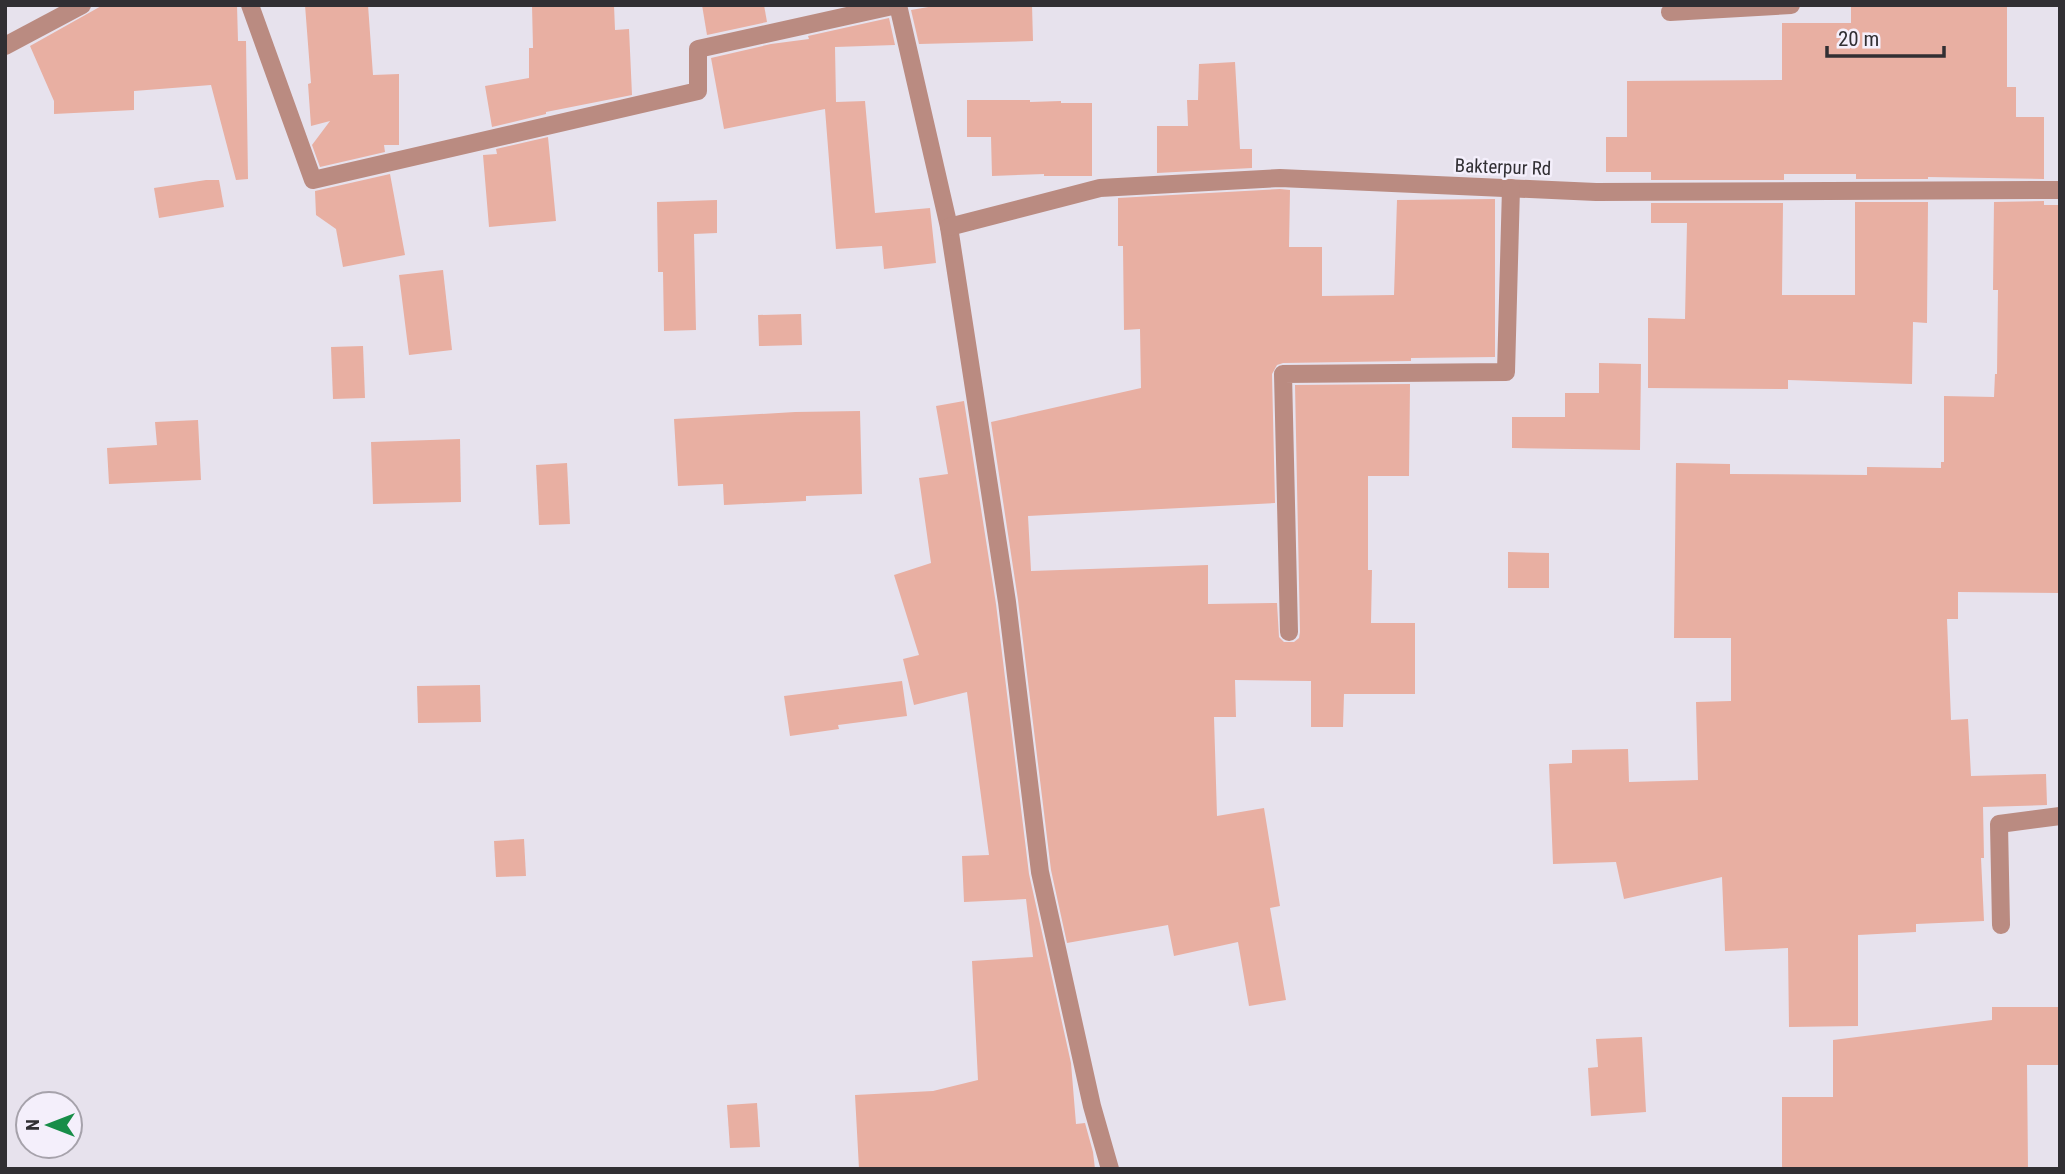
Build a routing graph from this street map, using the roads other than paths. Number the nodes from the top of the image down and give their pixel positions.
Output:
1 (82, 5) edge
2 (250, 5) edge
3 (897, 5) edge
4 (1791, 5) edge
5 (1670, 12) dead end
6 (5, 47) edge
7 (1511, 188) junction
8 (2060, 190) edge
9 (949, 227) junction
10 (1289, 632) dead end
11 (2060, 816) edge
12 (2001, 925) dead end
13 (1110, 1169) edge

1 - 6 street
2 - 3 street
3 - 9 street
4 - 5 street
7 - 8 street, Bakterpur Rd
7 - 9 street, Bakterpur Rd
7 - 10 street
9 - 13 street
11 - 12 street

